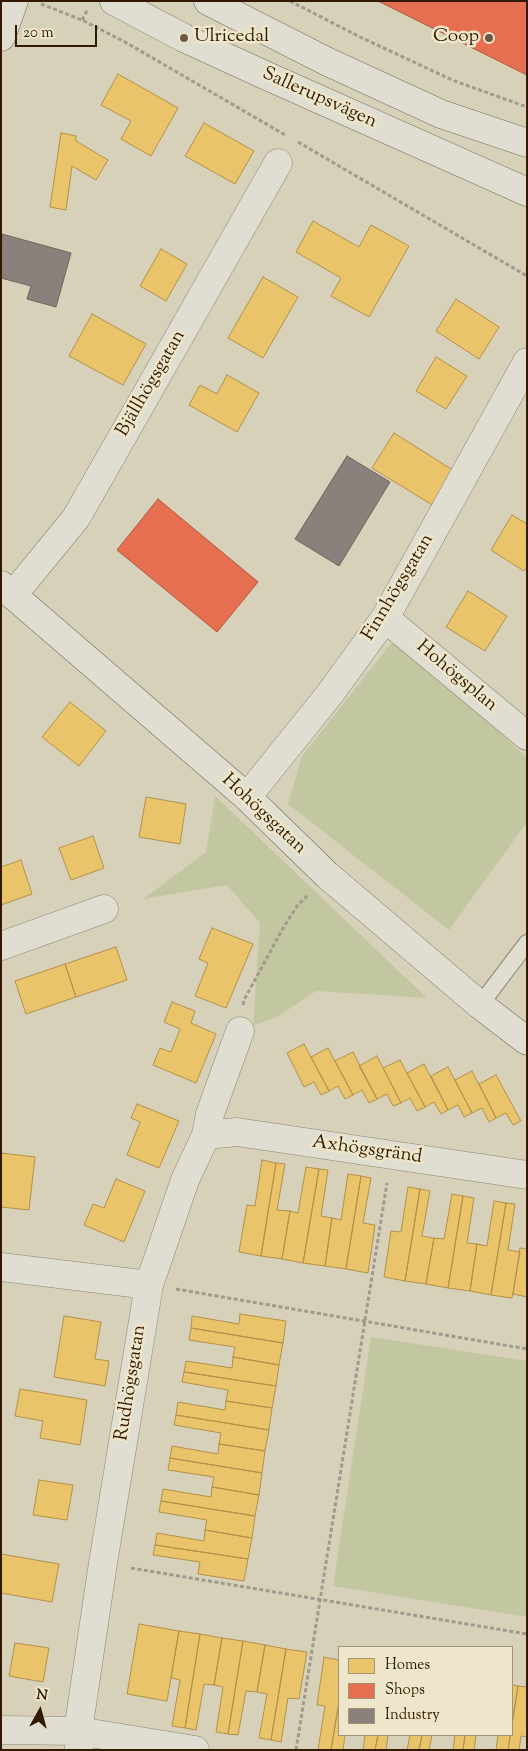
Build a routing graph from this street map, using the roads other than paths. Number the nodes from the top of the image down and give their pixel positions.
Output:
1 (14, 1) edge
2 (114, 1) edge
3 (208, 1) edge
4 (1, 37) edge
5 (527, 143) edge
6 (278, 163) dead end
7 (527, 192) edge
8 (527, 362) edge
9 (7, 590) edge
10 (385, 618) junction
11 (527, 736) edge
12 (247, 798) junction
13 (104, 909) dead end
14 (527, 943) edge
15 (1, 946) edge
16 (480, 1005) junction
17 (240, 1031) road end
18 (527, 1041) edge
19 (206, 1135) junction
20 (527, 1175) edge
21 (1, 1267) edge
22 (148, 1284) junction
23 (1, 1730) edge
24 (78, 1740) edge
25 (195, 1750) edge

1 - 4 street
2 - 7 street, Sallerupsvägen
3 - 5 street, Sallerupsvägen
6 - 9 street, Bjällhögsgatan
8 - 10 street, Finnhögsgatan
9 - 12 street, Hohögsgatan
10 - 11 street, Hohögsplan
10 - 12 street, Finnhögsgatan
12 - 16 street, Hohögsgatan
13 - 15 street
14 - 16 lane
16 - 18 street, Hohögsgatan
17 - 19 street, Rudhögsgatan
19 - 20 street, Axhögsgränd
19 - 22 street, Rudhögsgatan
21 - 22 street
22 - 24 street, Rudhögsgatan
23 - 24 street
24 - 25 street

